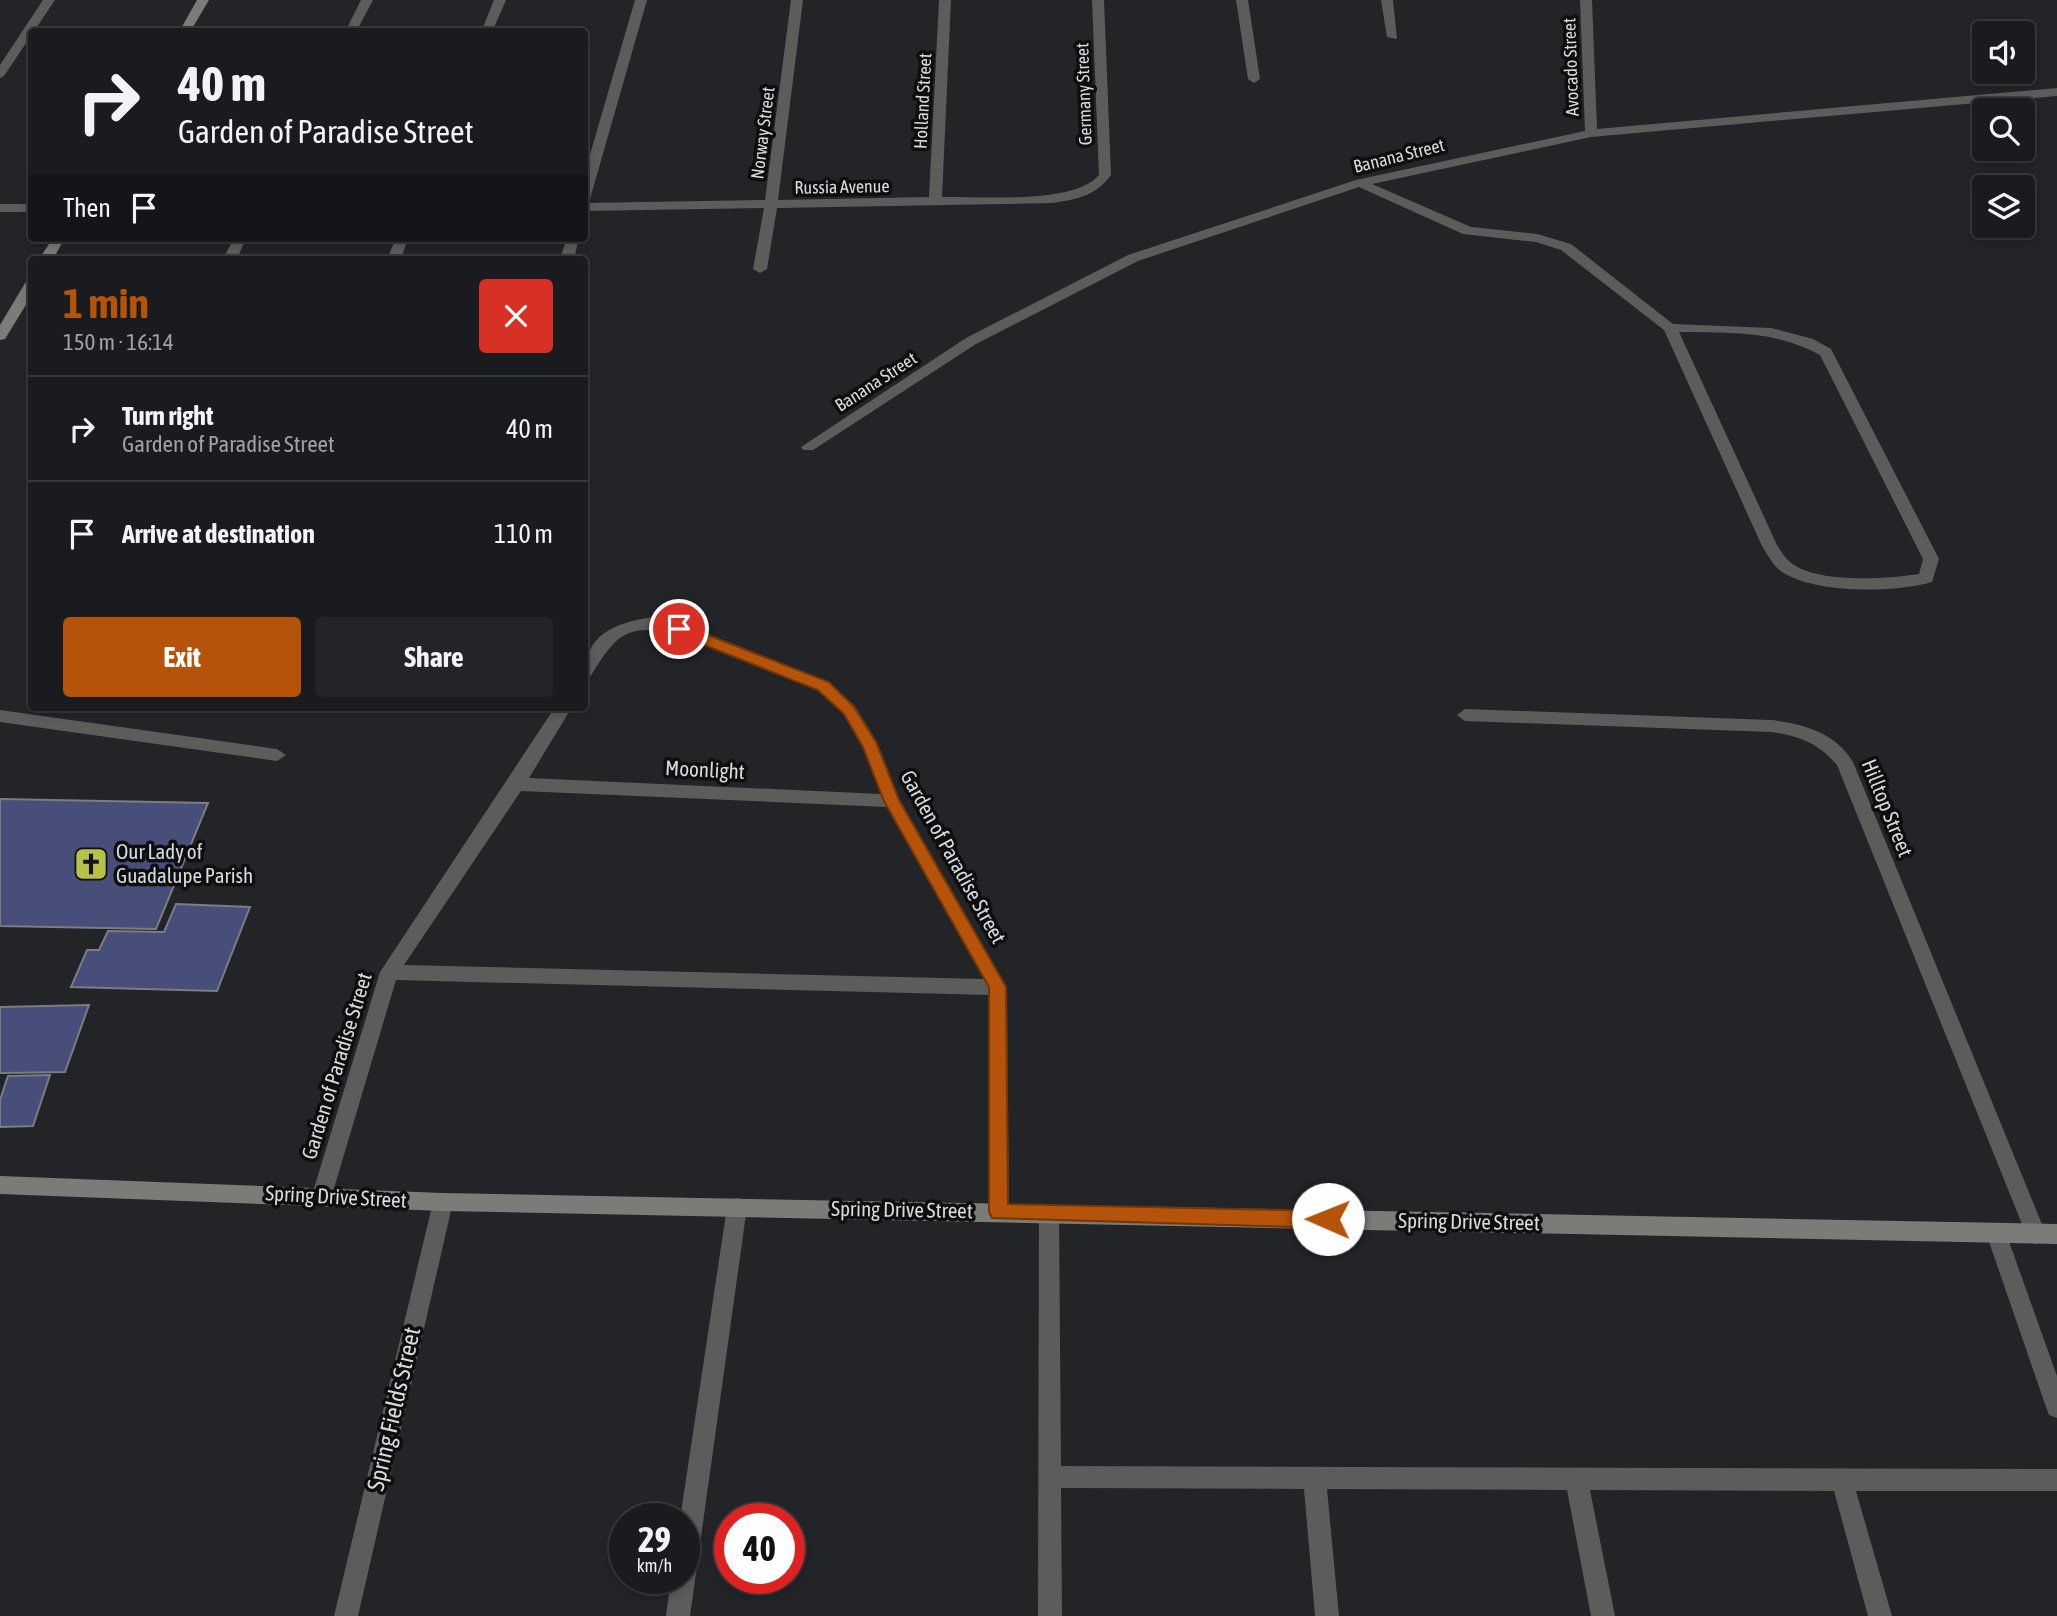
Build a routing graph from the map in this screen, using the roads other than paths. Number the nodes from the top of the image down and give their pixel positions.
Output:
1 (49, 0) edge
2 (203, 0) edge
3 (366, 0) edge
4 (500, 0) edge
5 (641, 0) edge
6 (797, 0) edge
7 (944, 0) edge
8 (1098, 0) edge
9 (1242, 0) edge
10 (1387, 0) edge
11 (1586, 0) edge
12 (30, 28) edge
13 (186, 28) edge
14 (352, 28) edge
15 (488, 28) edge
16 (28, 32) edge
17 (1393, 37) dead end
18 (0, 74) edge
19 (1254, 79) dead end
20 (2057, 92) edge
21 (1591, 133) junction
22 (1360, 183) junction
23 (588, 185) edge
24 (1097, 185) joint
25 (936, 203) junction
26 (771, 205) junction
27 (0, 208) edge
28 (28, 208) edge
29 (588, 208) edge
30 (760, 269) dead end
31 (28, 290) edge
32 (1670, 328) junction
33 (0, 336) edge
34 (808, 447) dead end
35 (588, 667) edge
36 (562, 711) edge
37 (1465, 715) dead end
38 (0, 716) edge
39 (277, 755) dead end
40 (516, 784) junction
41 (892, 801) junction
42 (389, 972) junction
43 (998, 987) junction
44 (0, 1185) edge
45 (322, 1195) junction
46 (443, 1202) junction
47 (737, 1207) junction
48 (999, 1212) junction
49 (1049, 1213) junction
50 (1996, 1233) junction
51 (2047, 1234) edge
52 (2057, 1407) edge
53 (1050, 1476) junction
54 (1314, 1478) junction
55 (1576, 1479) junction
56 (1842, 1480) junction
57 (2057, 1480) edge
58 (694, 1503) edge
59 (681, 1594) edge
60 (346, 1616) edge
61 (678, 1616) edge
62 (1050, 1616) edge
63 (1327, 1616) edge
64 (1603, 1616) edge
65 (1880, 1616) edge

1 - 12 street
2 - 13 street
3 - 14 street
4 - 15 street
5 - 23 street
6 - 26 street, Norway Street
7 - 25 street, Holland Street
8 - 24 street, Germany Street
9 - 19 street
10 - 17 street
11 - 21 street, Avocado Street
16 - 18 street
20 - 21 street, Banana Street
21 - 22 street, Banana Street
22 - 32 street
22 - 34 street, Banana Street
24 - 25 street, Russia Avenue
25 - 26 street, Russia Avenue
26 - 29 street, Russia Avenue
26 - 30 street, Norway Street
27 - 28 street
31 - 33 street
32 - 32 street
35 - 41 street, Garden of Paradise Street
36 - 40 street, Garden of Paradise Street
37 - 51 street, Hilltop Street
38 - 39 street
40 - 41 street, Moonlight
40 - 42 street, Garden of Paradise Street
41 - 43 street, Garden of Paradise Street
42 - 43 street
42 - 45 street, Garden of Paradise Street
43 - 48 street, Garden of Paradise Street
44 - 45 street, Spring Drive Street
45 - 46 street, Spring Drive Street
46 - 47 street, Spring Drive Street
46 - 60 street, Spring Fields Street
47 - 48 street, Spring Drive Street
47 - 58 street
48 - 49 street, Spring Drive Street
49 - 50 street, Spring Drive Street
49 - 53 street
50 - 51 street, Spring Drive Street
50 - 52 street
53 - 54 street
53 - 62 street
54 - 55 street
54 - 63 street
55 - 56 street
55 - 64 street
56 - 57 street
56 - 65 street
59 - 61 street

